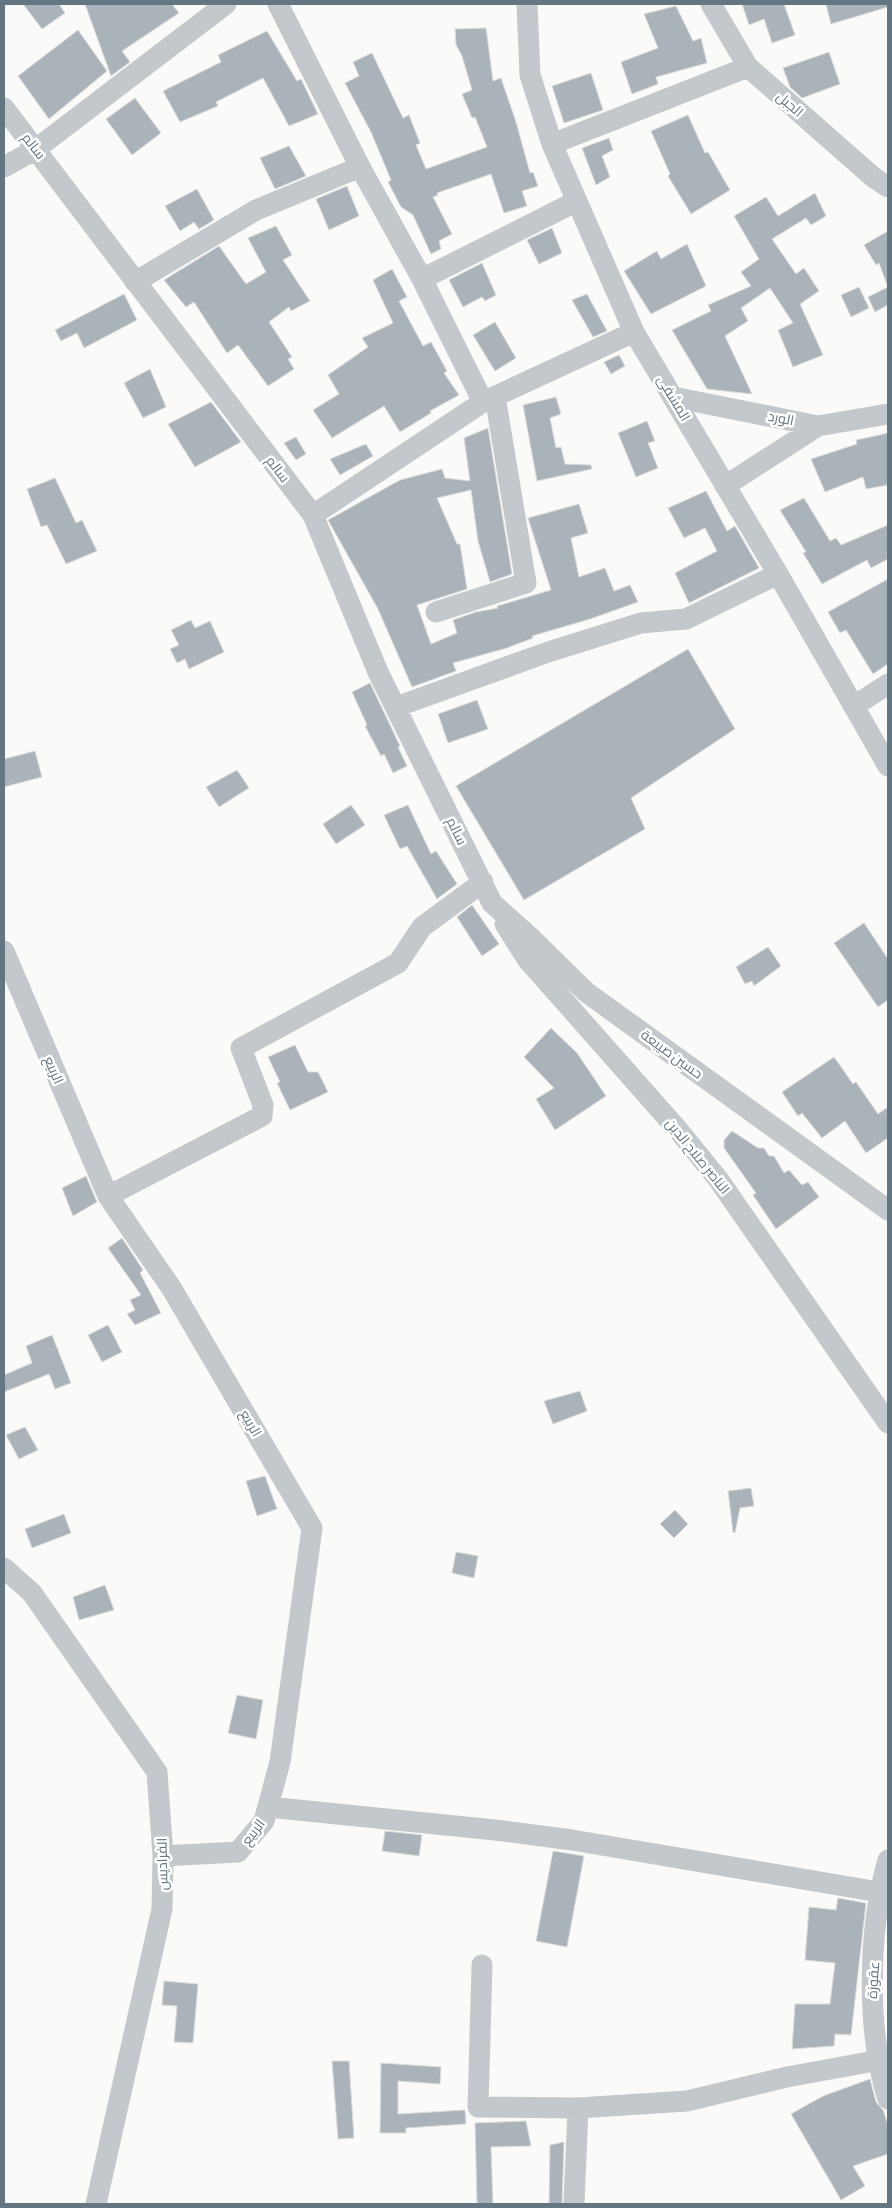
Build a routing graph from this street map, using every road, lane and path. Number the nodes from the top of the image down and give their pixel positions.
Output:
1 (226, 4) edge
2 (278, 4) edge
3 (527, 4) edge
4 (711, 4) edge
5 (748, 67) junction
6 (4, 108) edge
7 (552, 144) junction
8 (36, 149) junction
9 (4, 166) edge
10 (360, 167) junction
11 (888, 188) edge
12 (577, 201) junction
13 (422, 279) junction
14 (135, 282) junction
15 (634, 332) junction
16 (674, 397) junction
17 (489, 399) junction
18 (888, 414) edge
19 (818, 426) junction
20 (725, 486) junction
21 (313, 515) junction
22 (778, 574) junction
23 (436, 612) dead end
24 (888, 684) edge
25 (854, 706) junction
26 (396, 707) junction
27 (888, 766) edge
28 (481, 878) junction
29 (492, 903) junction
30 (4, 951) edge
31 (108, 1196) junction
32 (888, 1210) edge
33 (888, 1423) edge
34 (4, 1568) edge
35 (268, 1807) junction
36 (163, 1856) junction
37 (888, 1860) edge
38 (879, 1892) junction
39 (482, 1965) dead end
40 (880, 2060) junction
41 (888, 2099) edge
42 (578, 2108) junction
43 (96, 2204) edge
44 (574, 2204) edge

1 - 8 street
2 - 10 street
3 - 7 street, المشفى
4 - 5 street, الجبل
5 - 7 street
5 - 11 street, الجبل
6 - 8 street, سالم
7 - 12 street, المشفى
8 - 9 street
8 - 14 street, سالم
10 - 13 street
10 - 14 street
12 - 13 street
12 - 15 street, المشفى
13 - 17 street
14 - 21 street, سالم
15 - 16 street, المشفى
15 - 17 street
16 - 19 street, الورد
16 - 20 street, المشفى
17 - 21 street
17 - 23 street
18 - 19 street, الورد
19 - 20 street
20 - 22 street, المشفى
21 - 26 street, سالم
22 - 25 street, المشفى
22 - 26 street
24 - 25 street
25 - 27 street, المشفى
26 - 28 street, سالم
28 - 29 street, حسين صيبعة
28 - 31 street
29 - 32 street, حسين صيبعة
29 - 33 street, الناصر صلاح الدين
30 - 31 street, الربيع
31 - 35 street, الربيع
34 - 36 street, الفراديس
35 - 36 street, الربيع
35 - 38 street
36 - 43 street, الفراديس
37 - 38 street, عقوزة
38 - 40 street, عقوزة
39 - 42 street
40 - 41 street, عقوزة
40 - 42 street
42 - 44 street

